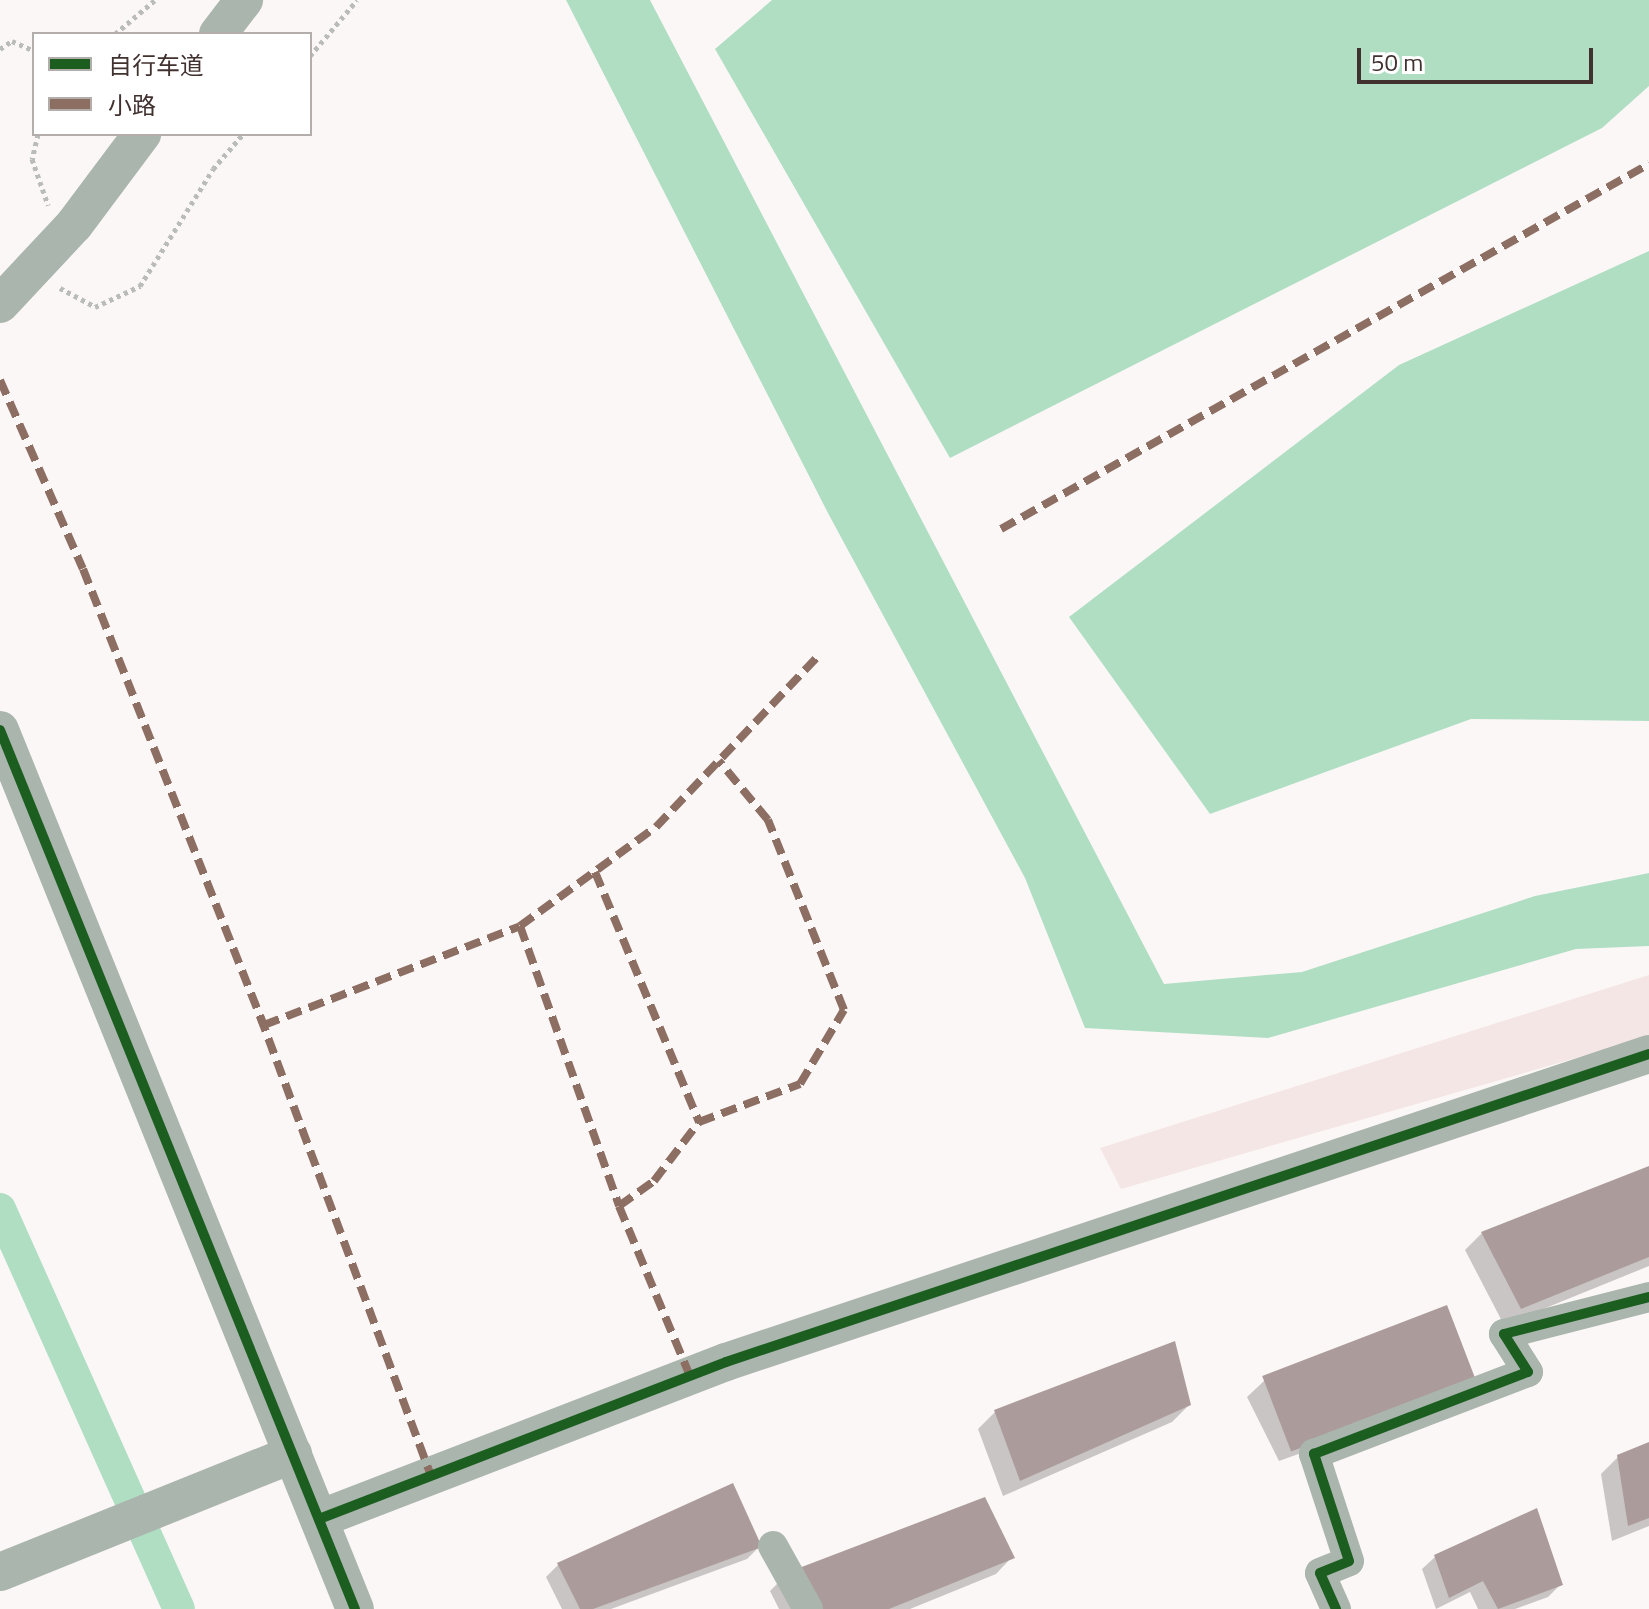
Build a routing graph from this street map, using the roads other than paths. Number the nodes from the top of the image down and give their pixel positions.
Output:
1 (244, 0) edge
2 (220, 32) edge
3 (140, 136) edge
4 (0, 304) edge
5 (0, 730) edge
6 (1649, 1054) edge
7 (1649, 1297) edge
8 (293, 1454) junction
9 (319, 1519) junction
10 (773, 1546) dead end
11 (0, 1572) edge
12 (355, 1609) edge
13 (808, 1609) edge
14 (1336, 1609) edge

1 - 2 street
3 - 4 street
5 - 8 street
6 - 9 street
7 - 14 street
8 - 9 street
8 - 11 street
9 - 12 street
10 - 13 street

